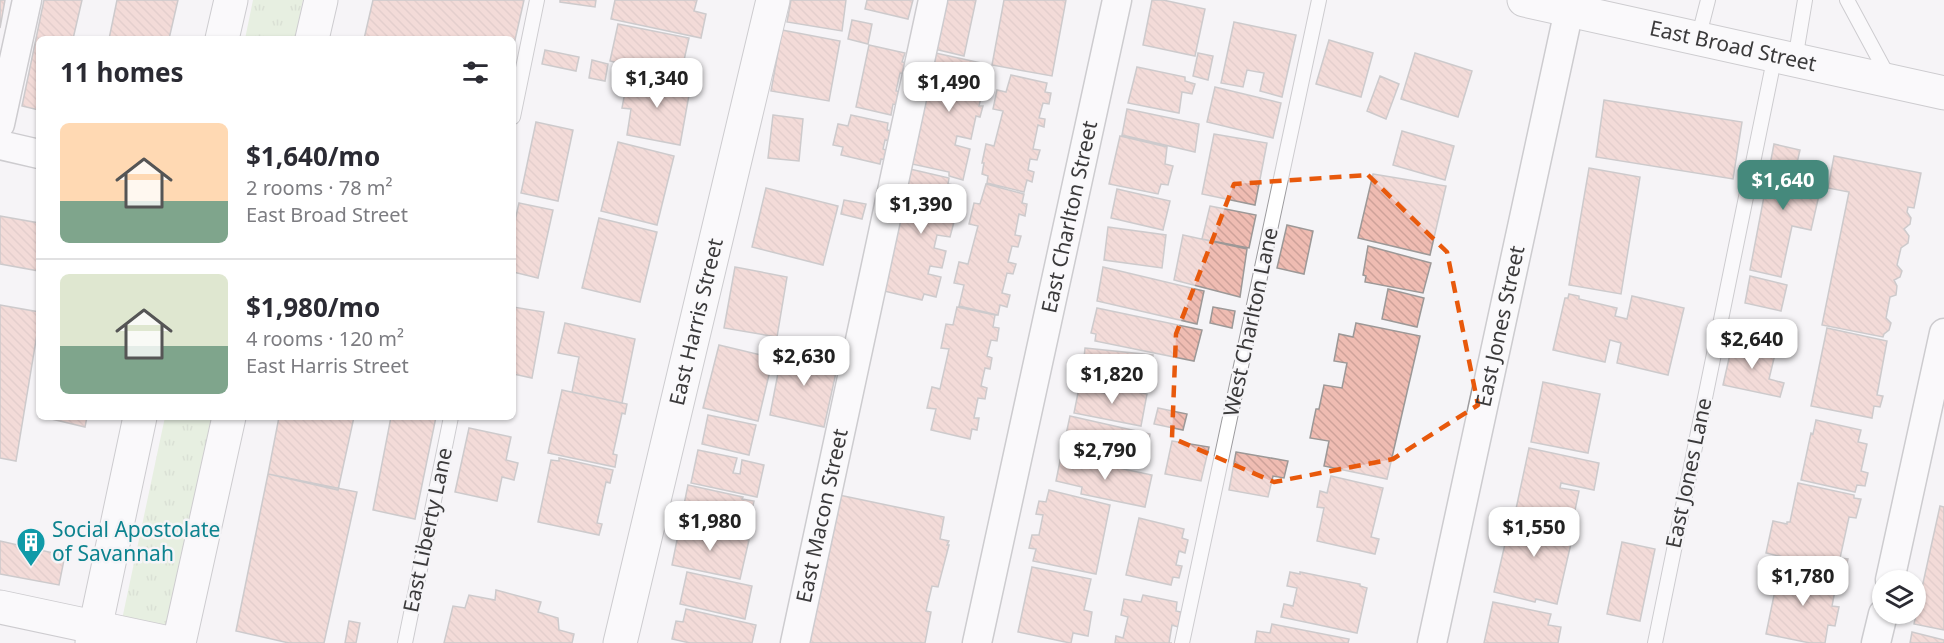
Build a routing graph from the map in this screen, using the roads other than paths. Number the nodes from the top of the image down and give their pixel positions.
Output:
1 (27, 0) edge
2 (231, 0) edge
3 (321, 0) edge
4 (537, 0) edge
5 (773, 0) edge
6 (933, 0) edge
7 (1117, 0) edge
8 (1319, 0) edge
9 (1524, 0) edge
10 (1708, 0) edge
11 (1805, 0) edge
12 (1847, 0) edge
13 (1569, 10) junction
14 (223, 36) edge
15 (313, 36) edge
16 (1698, 39) junction
17 (1785, 58) junction
18 (1890, 81) junction
19 (1944, 93) edge
20 (516, 102) edge
21 (0, 124) edge
22 (0, 145) edge
23 (36, 153) edge
24 (1944, 333) edge
25 (139, 420) edge
26 (228, 420) edge
27 (450, 420) edge
28 (1892, 570) edge
29 (0, 607) edge
30 (1881, 624) edge
31 (94, 636) edge
32 (169, 643) edge
33 (180, 643) edge
34 (405, 643) edge
35 (620, 643) edge
36 (795, 643) edge
37 (977, 643) edge
38 (1182, 643) edge
39 (1432, 643) edge
40 (1654, 643) edge
41 (1876, 643) edge

1 - 21 street
2 - 14 main road
3 - 15 main road
4 - 20 lane
5 - 35 main road, East Harris Street
6 - 36 street, East Macon Street
7 - 37 street, East Charlton Street
8 - 38 lane, West Charlton Lane
9 - 13 main road, East Broad Street
10 - 16 lane
11 - 17 lane, East Jones Lane
12 - 18 lane
13 - 16 main road, East Broad Street
13 - 39 street, East Jones Street
16 - 17 main road, East Broad Street
17 - 18 main road, East Broad Street
17 - 40 lane, East Jones Lane
18 - 19 main road, East Broad Street
22 - 23 street
24 - 28 street
25 - 31 main road
26 - 33 main road
27 - 34 lane, East Liberty Lane
29 - 31 main road
30 - 41 street
31 - 32 main road

